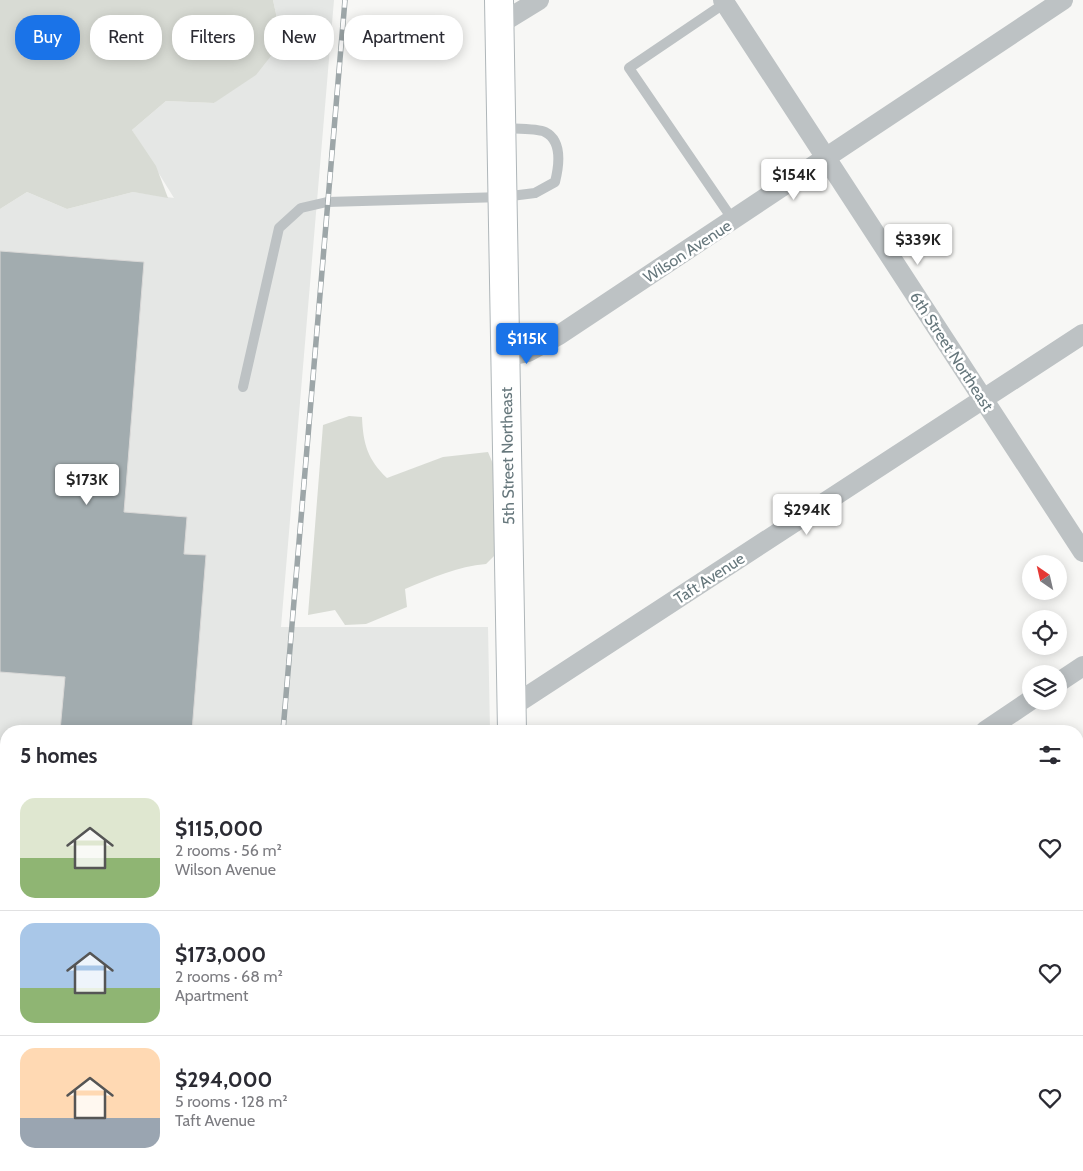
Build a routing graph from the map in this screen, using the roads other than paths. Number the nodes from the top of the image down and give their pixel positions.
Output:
1 (539, 0) edge
2 (1063, 0) edge
3 (724, 1) edge
4 (500, 12) edge
5 (501, 128) junction
6 (826, 158) junction
7 (503, 197) junction
8 (733, 220) junction
9 (1083, 334) edge
10 (506, 357) junction
11 (243, 387) dead end
12 (984, 400) junction
13 (1083, 552) edge
14 (1083, 666) edge
15 (1067, 677) edge
16 (1022, 706) edge
17 (511, 719) edge
18 (994, 725) edge

1 - 4 street
2 - 6 street, Wilson Avenue
3 - 6 street, 6th Street Northeast
3 - 8 lane
4 - 5 main road, 5th Street Northeast
5 - 7 main road, 5th Street Northeast
5 - 7 lane
6 - 8 street, Wilson Avenue
6 - 12 street, 6th Street Northeast
7 - 10 main road, 5th Street Northeast
7 - 11 lane
8 - 10 street, Wilson Avenue
9 - 12 street, Taft Avenue
10 - 17 main road, 5th Street Northeast
12 - 13 street, 6th Street Northeast
12 - 17 street, Taft Avenue
14 - 15 street
16 - 18 street

